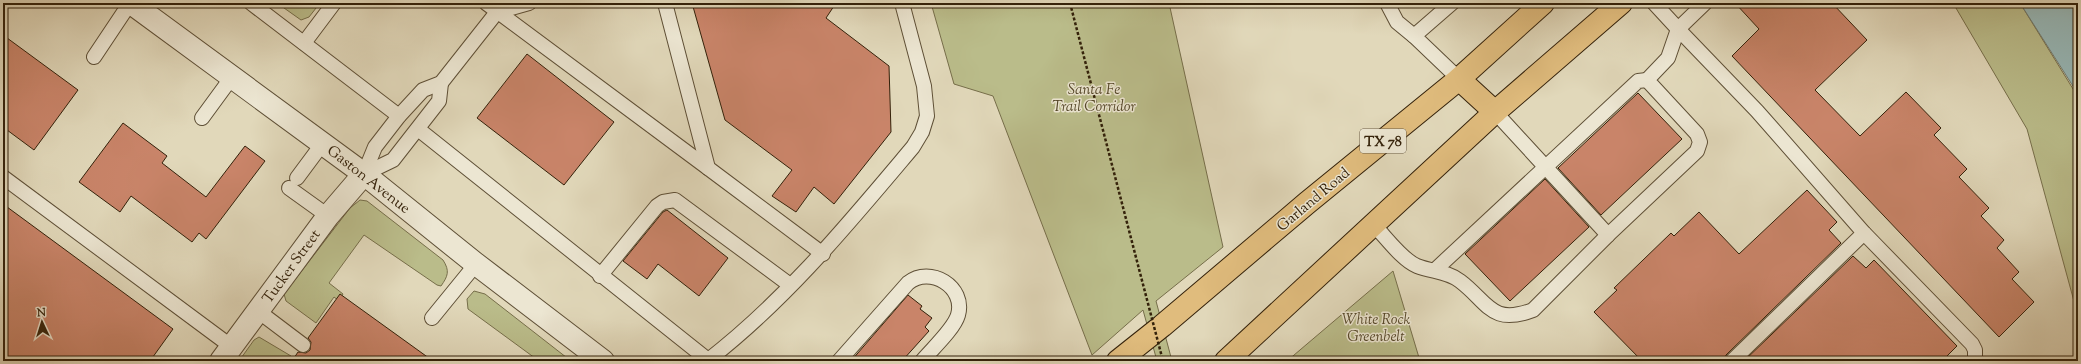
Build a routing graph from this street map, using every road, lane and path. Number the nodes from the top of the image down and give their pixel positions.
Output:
1 (251, 3) edge
2 (334, 3) edge
3 (486, 3) edge
4 (530, 3) edge
5 (665, 3) edge
6 (902, 3) edge
7 (1070, 3) edge
8 (1387, 3) edge
9 (1452, 3) edge
10 (1543, 3) edge
11 (1621, 3) edge
12 (1654, 3) edge
13 (1705, 3) edge
14 (140, 6) edge
15 (497, 12) junction
16 (1678, 29) junction
17 (1414, 36) junction
18 (304, 43) junction
19 (94, 57) dead end
20 (232, 77) junction
21 (1459, 79) junction
22 (1647, 80) junction
23 (441, 83) junction
24 (1495, 112) junction
25 (399, 116) junction
26 (202, 118) dead end
27 (418, 129) junction
28 (322, 143) junction
29 (1546, 167) junction
30 (708, 168) junction
31 (364, 174) junction
32 (3, 177) edge
33 (328, 216) junction
34 (1373, 224) junction
35 (1864, 233) junction
36 (1608, 235) junction
37 (822, 254) junction
38 (476, 264) junction
39 (1435, 270) junction
40 (600, 276) junction
41 (790, 285) junction
42 (258, 311) junction
43 (432, 318) dead end
44 (303, 345) dead end
45 (226, 354) edge
46 (1232, 356) edge
47 (603, 361) edge
48 (708, 361) edge
49 (839, 361) edge
50 (922, 361) edge
51 (1118, 361) edge
52 (1163, 361) edge
53 (1732, 361) edge
54 (1975, 361) edge

1 - 18 lane
2 - 18 lane
3 - 15 lane
4 - 15 lane
5 - 30 lane
6 - 37 lane
7 - 52 path, bridge
8 - 17 lane
9 - 17 lane
10 - 21 main road, Garland Road / TX 78
11 - 24 main road
12 - 16 lane
13 - 16 lane
14 - 19 lane
14 - 20 street, Gaston Avenue
15 - 23 lane
15 - 30 lane
16 - 22 lane
16 - 35 lane
17 - 21 lane
18 - 25 lane
20 - 26 lane
20 - 28 street, Gaston Avenue
21 - 24 main road
21 - 51 main road, Garland Road / TX 78
22 - 29 lane
22 - 36 lane
23 - 25 lane
23 - 27 lane
24 - 29 lane
24 - 34 main road
25 - 31 lane
27 - 31 lane
27 - 40 lane
28 - 31 street, Gaston Avenue
28 - 33 lane
29 - 36 lane
29 - 39 lane
30 - 37 lane
31 - 33 street, Tucker Street
31 - 38 street, Gaston Avenue
32 - 45 lane
33 - 42 street, Tucker Street
34 - 39 lane
34 - 46 main road
35 - 53 lane
35 - 54 lane
36 - 39 lane
37 - 41 lane
38 - 43 lane
38 - 47 street, Gaston Avenue
40 - 41 lane
40 - 48 lane
41 - 48 lane
42 - 44 lane
42 - 45 street, Tucker Street
49 - 50 lane

